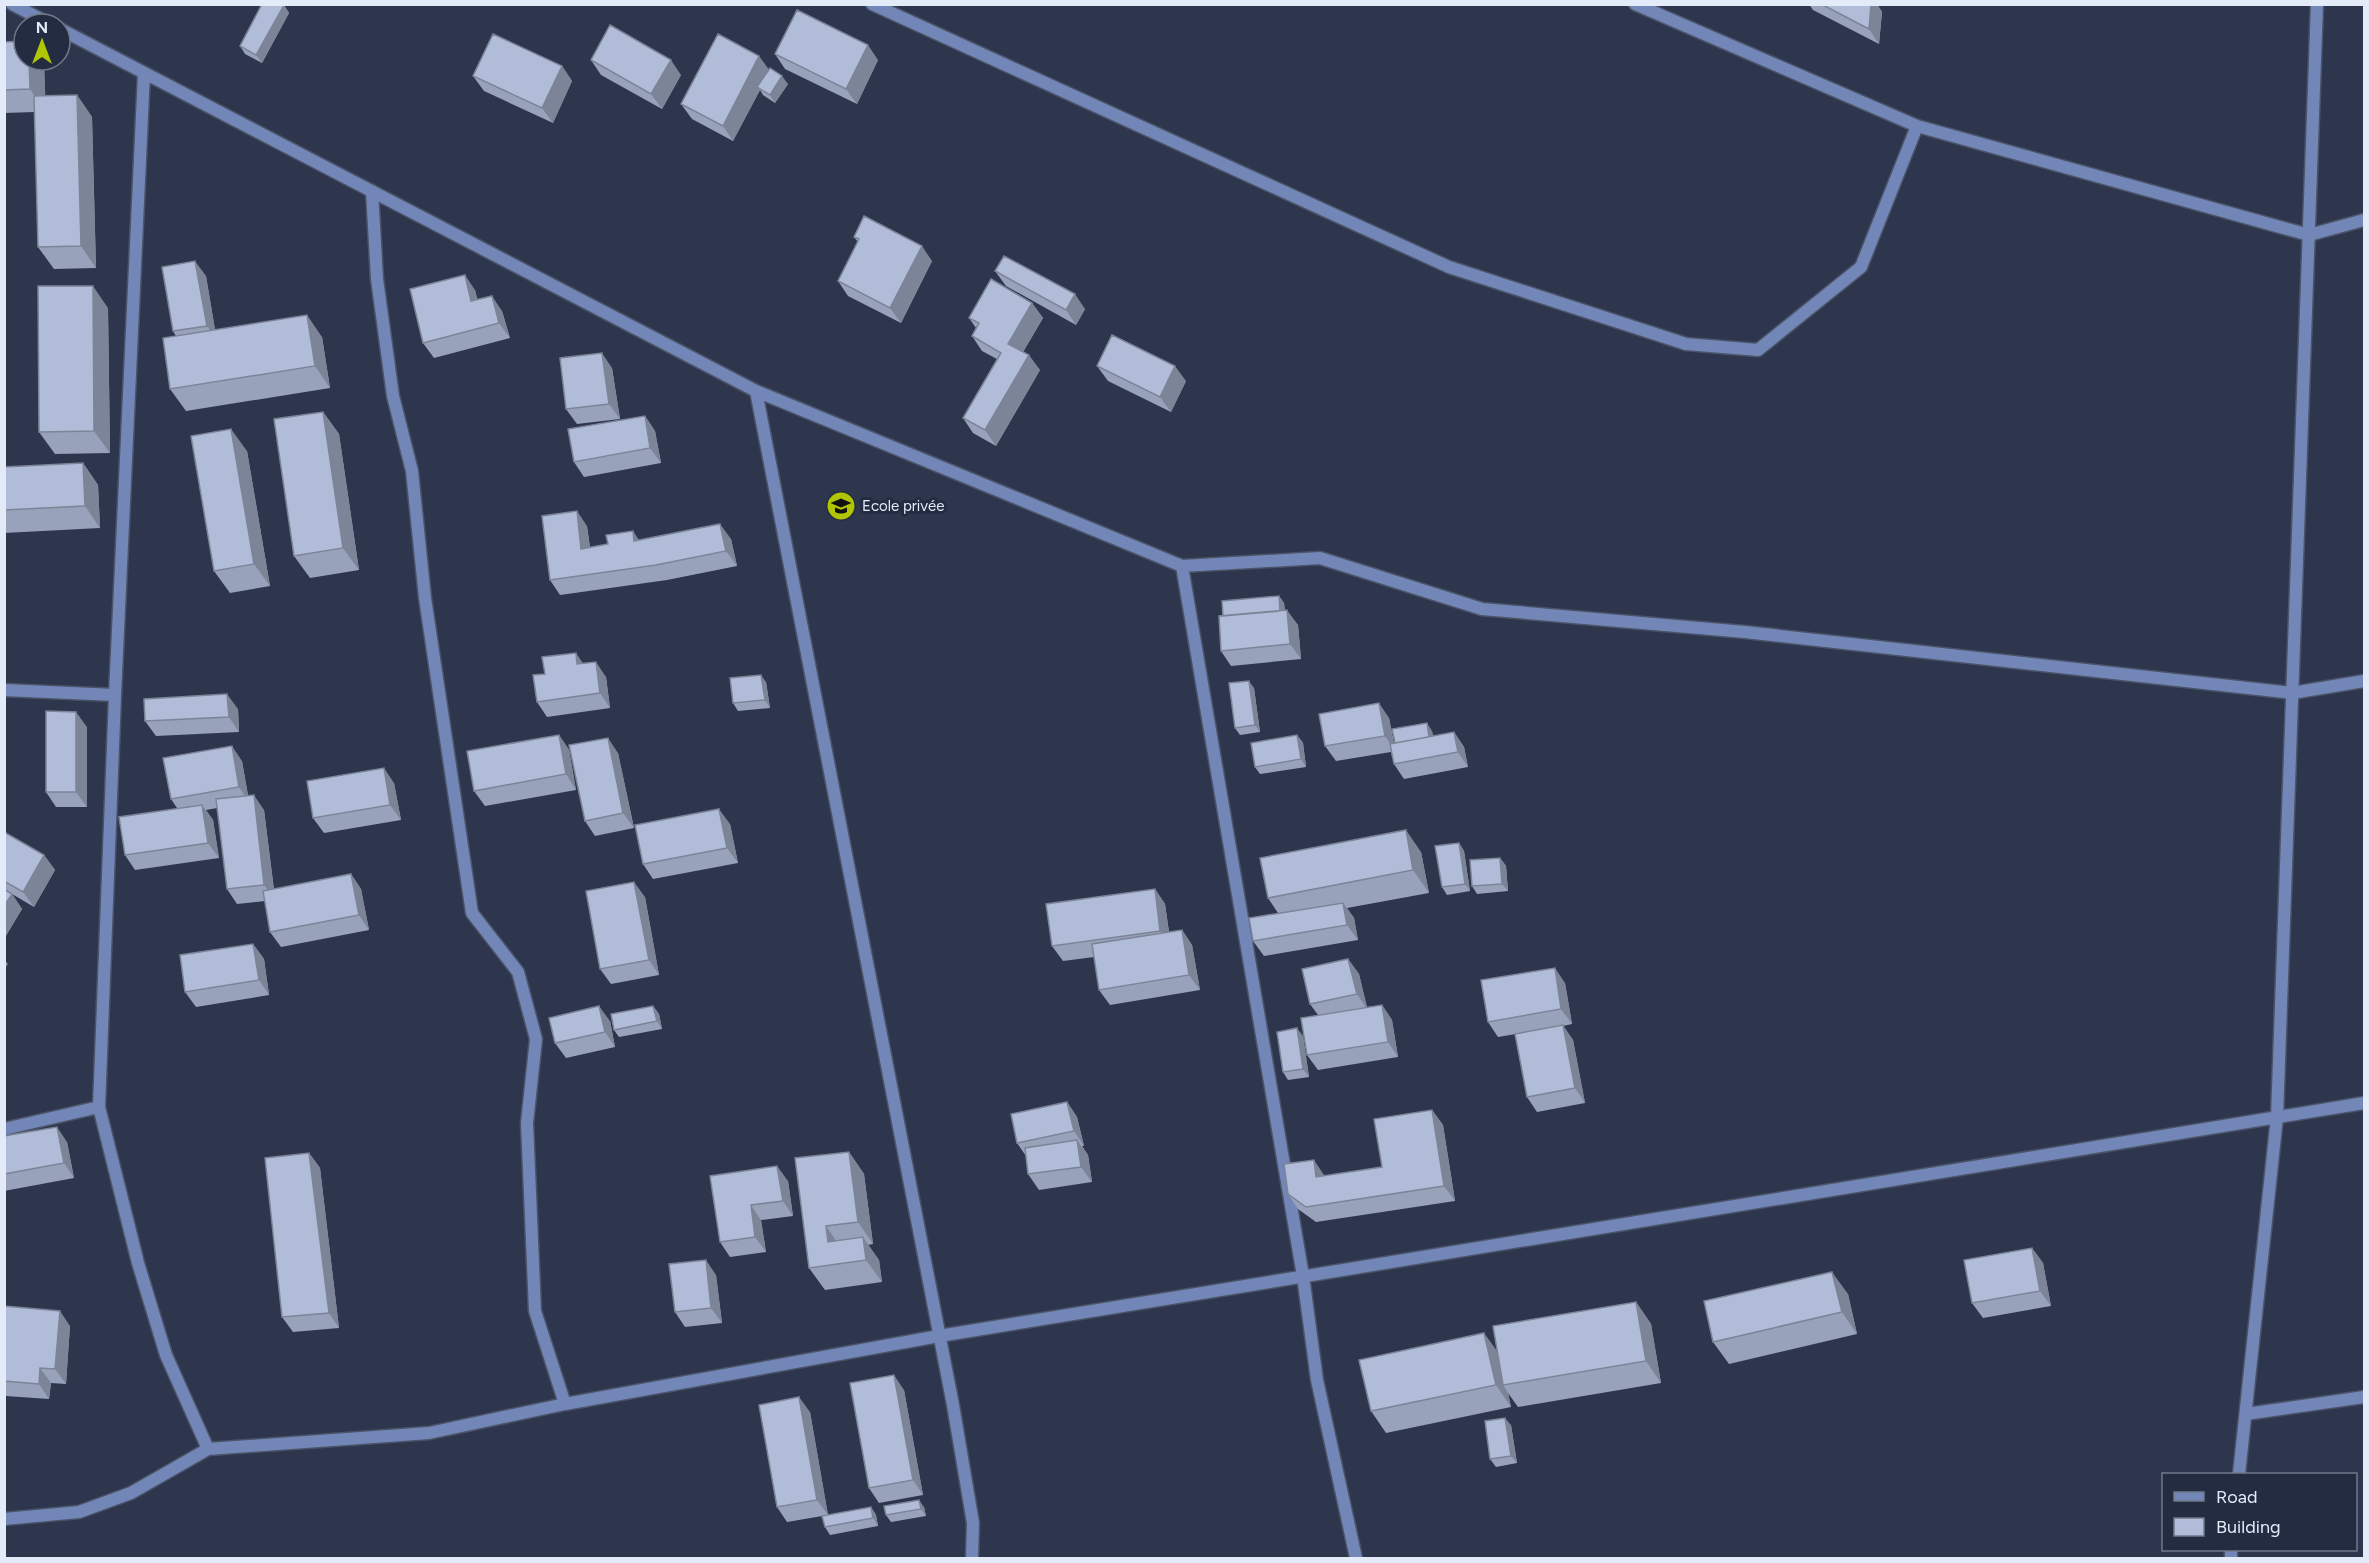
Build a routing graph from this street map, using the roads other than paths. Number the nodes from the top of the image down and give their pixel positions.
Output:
1 (12, 4) edge
2 (872, 4) edge
3 (1635, 4) edge
4 (2317, 4) edge
5 (27, 12) edge
6 (72, 35) edge
7 (144, 73) junction
8 (1917, 126) junction
9 (372, 191) junction
10 (2364, 220) edge
11 (2309, 235) junction
12 (756, 391) junction
13 (1182, 566) junction
14 (2364, 681) edge
15 (4, 690) edge
16 (2292, 693) junction
17 (115, 695) junction
18 (2364, 1103) edge
19 (99, 1107) junction
20 (2277, 1117) junction
21 (4, 1129) edge
22 (1303, 1276) junction
23 (939, 1336) junction
24 (2364, 1398) edge
25 (565, 1404) junction
26 (2246, 1414) junction
27 (208, 1449) junction
28 (2239, 1473) edge
29 (4, 1519) edge
30 (972, 1558) edge
31 (1356, 1558) edge

1 - 5 street
2 - 8 street
3 - 8 street
4 - 11 street
6 - 7 street
7 - 9 street
7 - 17 street
8 - 11 street
9 - 12 street
9 - 25 street
10 - 11 street
11 - 16 street
12 - 13 street
12 - 23 street
13 - 16 street
13 - 22 street
14 - 16 street
15 - 17 street
16 - 20 street
17 - 19 street
18 - 20 street
19 - 21 street
19 - 27 street
20 - 22 street
20 - 26 street
22 - 23 street
22 - 31 street
23 - 25 street
23 - 30 street
24 - 26 street
25 - 27 street
26 - 28 street
27 - 29 street

